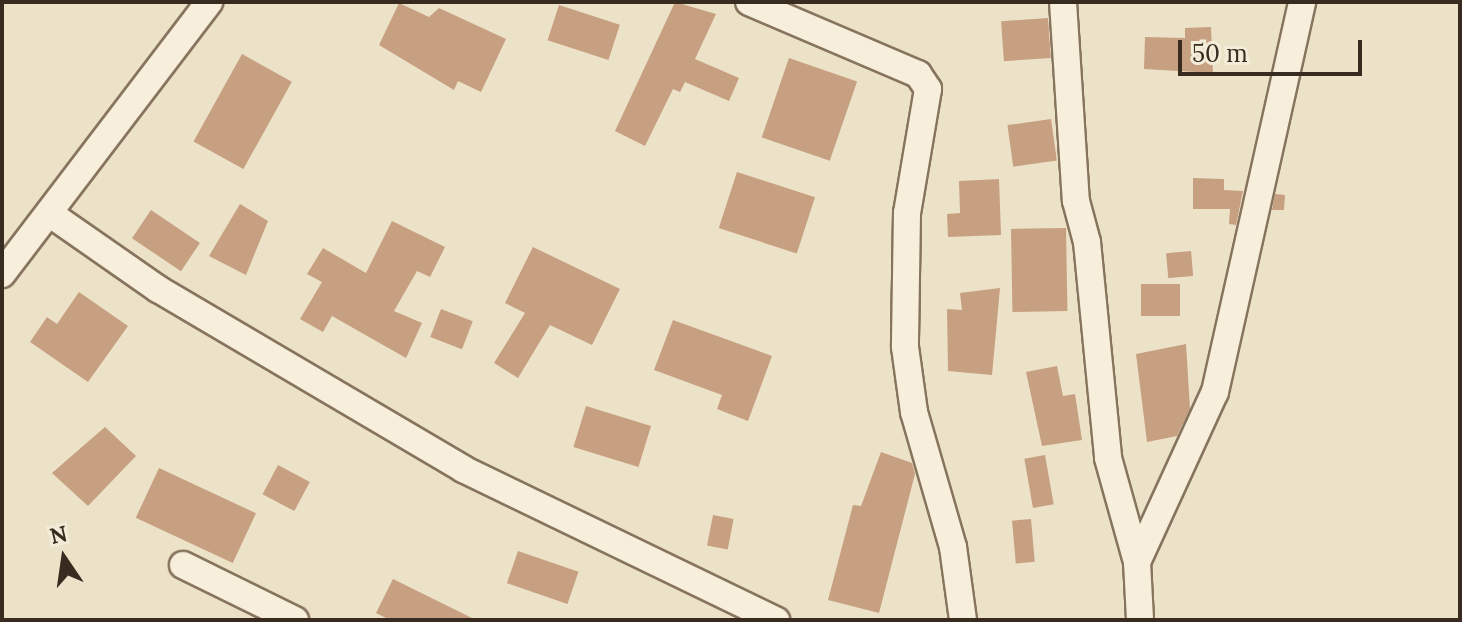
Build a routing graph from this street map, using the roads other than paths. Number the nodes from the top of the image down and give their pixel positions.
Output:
1 (209, 2) edge
2 (749, 2) edge
3 (1063, 2) edge
4 (1302, 2) edge
5 (49, 213) junction
6 (2, 274) edge
7 (1137, 562) junction
8 (183, 565) dead end
9 (295, 620) edge
10 (776, 620) edge
11 (963, 620) edge
12 (1140, 620) edge

1 - 5 street
2 - 11 street
3 - 7 street
4 - 7 street
5 - 6 street
5 - 10 street
7 - 12 street
8 - 9 street

